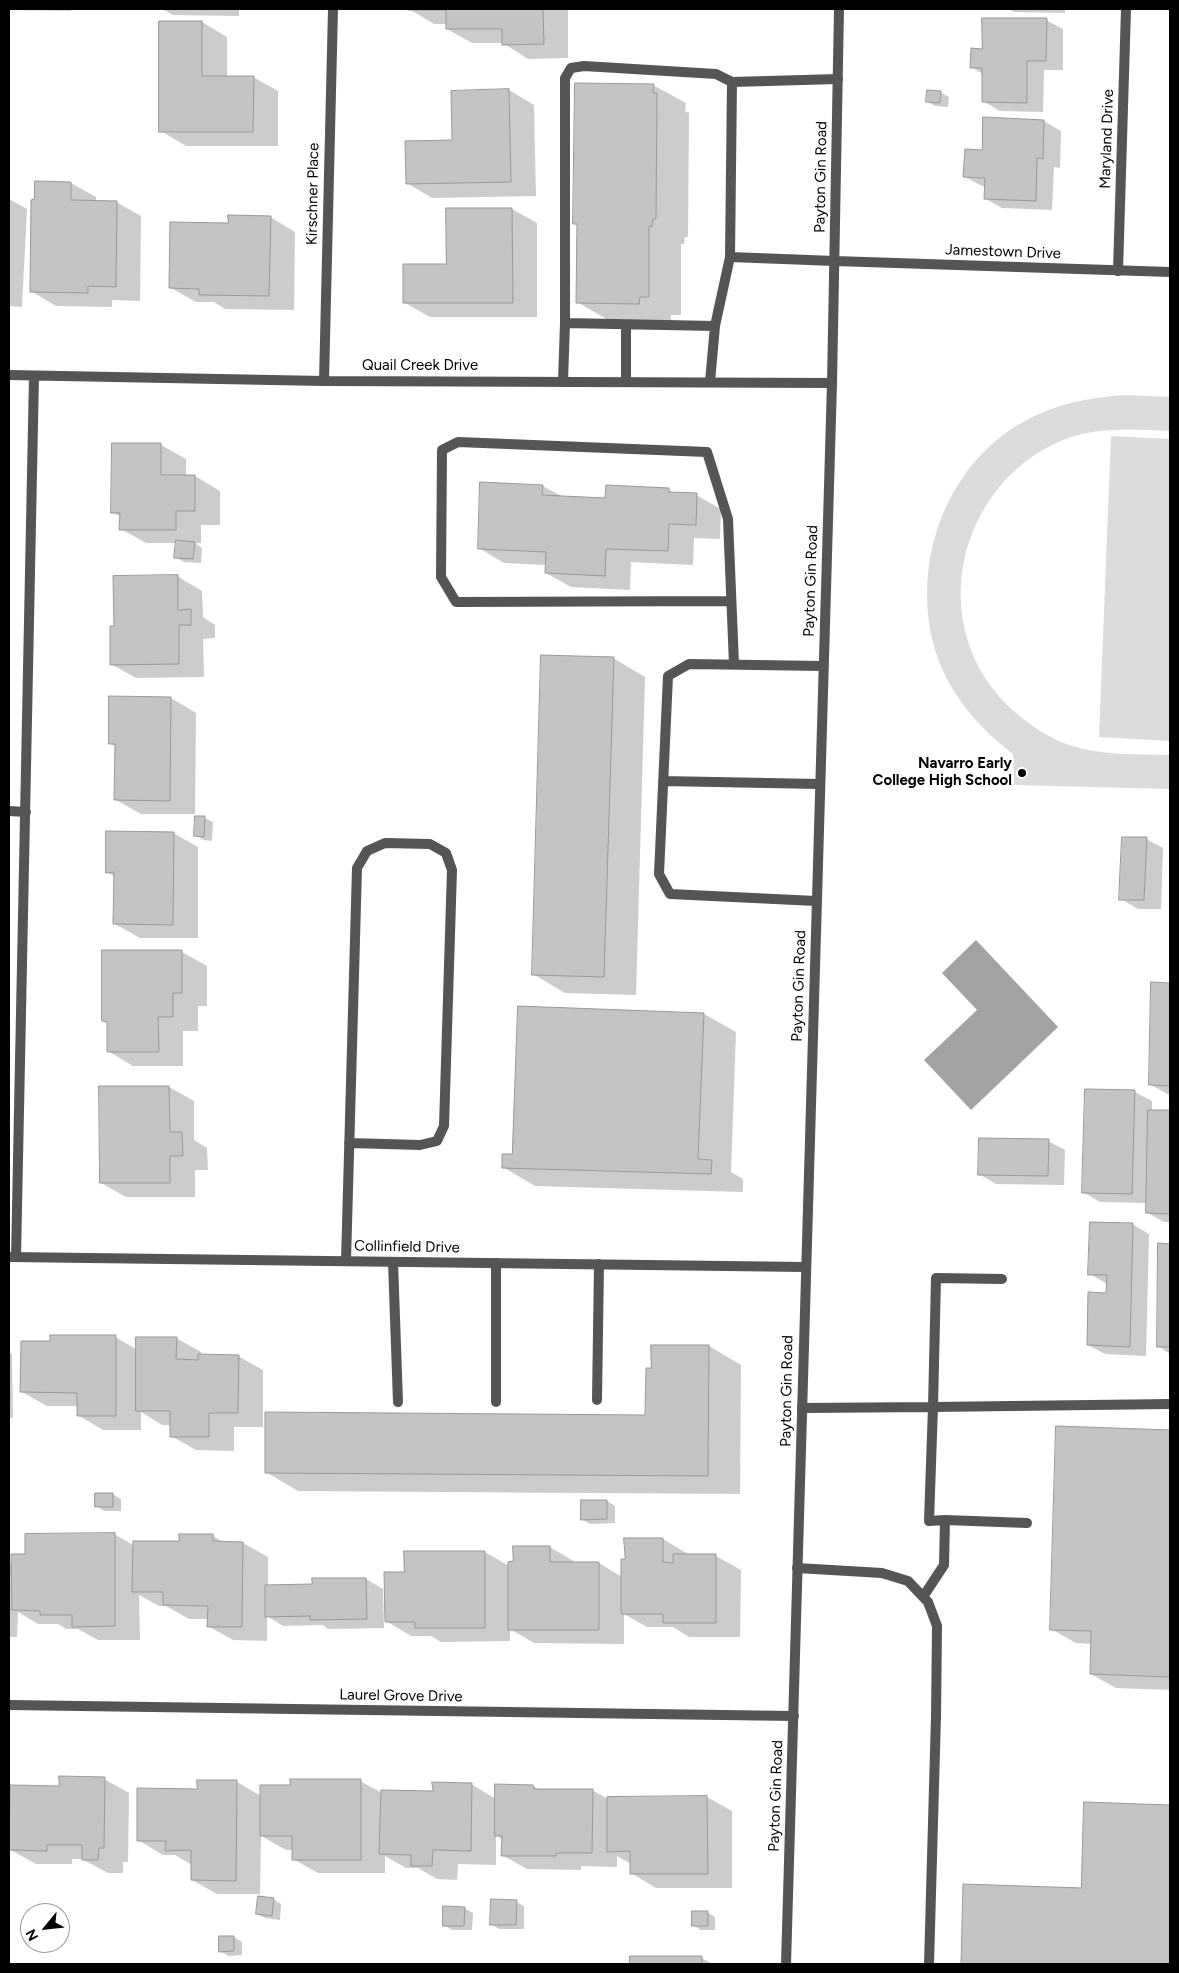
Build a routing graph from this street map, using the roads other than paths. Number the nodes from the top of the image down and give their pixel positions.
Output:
1 (333, 9) edge
2 (839, 9) edge
3 (1126, 9) edge
4 (838, 79) junction
5 (732, 82) junction
6 (730, 257) junction
7 (835, 261) junction
8 (1118, 270) junction
9 (1170, 272) edge
10 (565, 323) junction
11 (626, 326) junction
12 (715, 326) junction
13 (9, 375) edge
14 (34, 376) junction
15 (324, 381) junction
16 (563, 382) junction
17 (626, 382) junction
18 (710, 382) junction
19 (832, 383) junction
20 (732, 601) junction
21 (734, 664) junction
22 (824, 666) junction
23 (663, 781) junction
24 (819, 784) junction
25 (9, 812) edge
26 (26, 812) junction
27 (816, 901) junction
28 (349, 1143) junction
29 (12, 1257) edge
30 (346, 1261) junction
31 (393, 1262) junction
32 (496, 1263) junction
33 (599, 1264) junction
34 (805, 1267) junction
35 (1002, 1279) dead end
36 (597, 1400) dead end
37 (398, 1402) dead end
38 (496, 1402) dead end
39 (1170, 1404) edge
40 (933, 1407) junction
41 (802, 1408) junction
42 (945, 1520) junction
43 (1027, 1523) dead end
44 (797, 1568) junction
45 (923, 1596) junction
46 (9, 1705) edge
47 (794, 1716) junction
48 (786, 1964) edge
49 (929, 1964) edge

1 - 15 street, Kirschner Place
2 - 4 street, Payton Gin Road
3 - 8 street, Maryland Drive
4 - 5 street
4 - 7 street, Payton Gin Road
5 - 6 street
5 - 10 street
6 - 7 street, Jamestown Drive
6 - 12 street
7 - 8 street, Jamestown Drive
7 - 19 street, Payton Gin Road
8 - 9 street, Jamestown Drive
10 - 11 street
10 - 16 street
11 - 12 street
11 - 17 street
12 - 18 street
13 - 14 street, Quail Creek Drive
14 - 15 street, Quail Creek Drive
14 - 26 street
15 - 16 street, Quail Creek Drive
16 - 17 street, Quail Creek Drive
17 - 18 street, Quail Creek Drive
18 - 19 street, Quail Creek Drive
19 - 22 street, Payton Gin Road
20 - 20 street
20 - 21 street
21 - 22 street
21 - 23 street
22 - 24 street, Payton Gin Road
23 - 24 street
23 - 27 street
24 - 27 street, Payton Gin Road
25 - 26 street
26 - 29 street
27 - 34 street, Payton Gin Road
28 - 28 street
28 - 30 street
29 - 30 street, Collinfield Drive
30 - 31 street, Collinfield Drive
31 - 32 street, Collinfield Drive
31 - 37 street
32 - 33 street, Collinfield Drive
32 - 38 street
33 - 34 street, Collinfield Drive
33 - 36 street
34 - 41 street, Payton Gin Road
35 - 40 street
39 - 40 street
40 - 41 street
40 - 42 street
41 - 44 street, Payton Gin Road
42 - 43 street
42 - 45 street
44 - 45 street
44 - 47 street, Payton Gin Road
45 - 49 street
46 - 47 street, Laurel Grove Drive
47 - 48 street, Payton Gin Road

